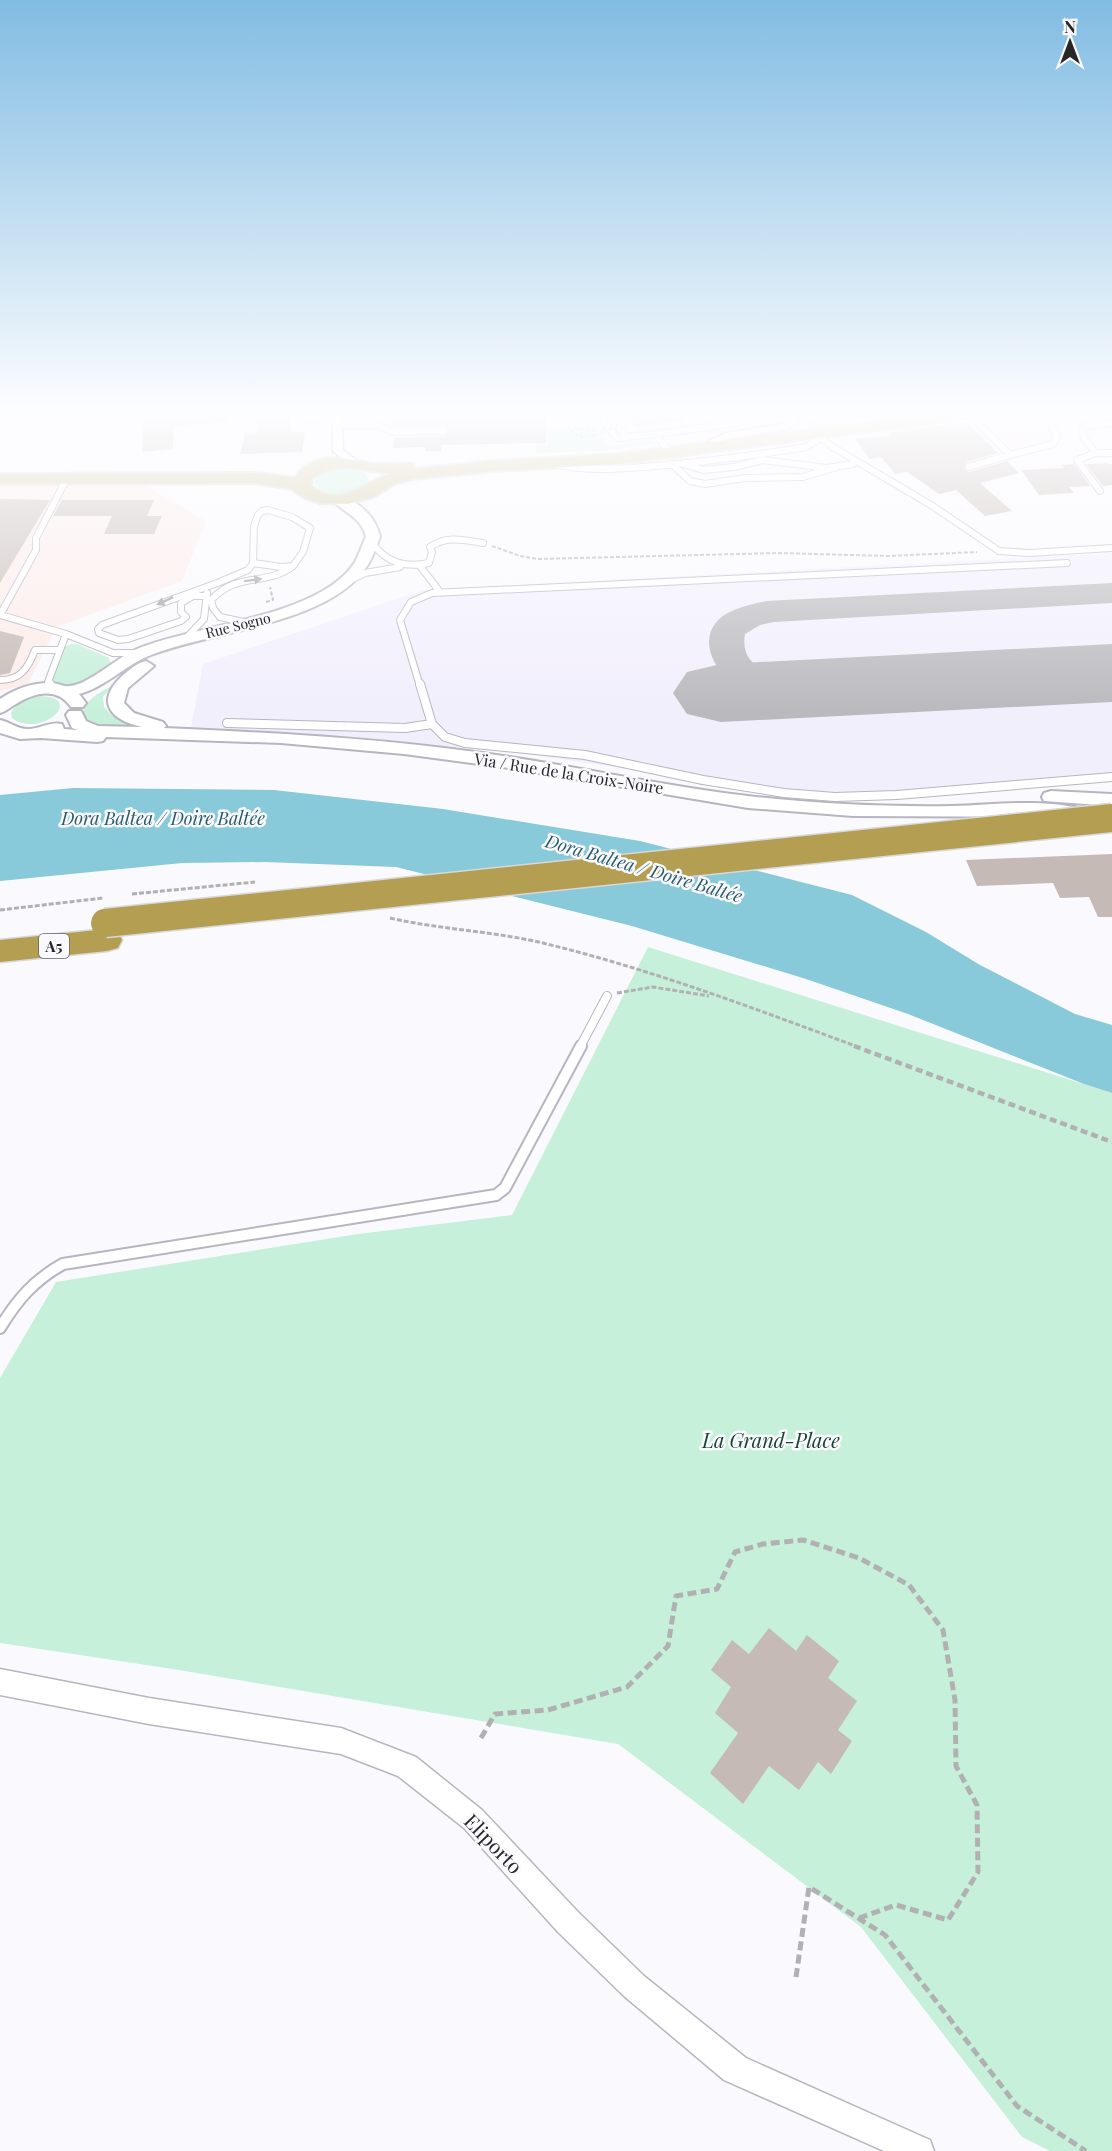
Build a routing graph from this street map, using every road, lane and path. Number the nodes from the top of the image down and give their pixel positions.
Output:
1 (50, 511) edge
2 (262, 511) edge
3 (278, 511) edge
4 (356, 511) edge
5 (367, 511) edge
6 (941, 511) edge
7 (368, 523) junction
8 (372, 543) junction
9 (483, 543) joint
10 (1112, 548) edge
11 (999, 550) junction
12 (254, 563) junction
13 (1067, 563) dead end
14 (293, 566) junction
15 (408, 566) junction
16 (420, 566) junction
17 (267, 578) junction
18 (220, 582) junction
19 (346, 582) junction
20 (440, 592) junction
21 (204, 596) junction
22 (266, 602) dead end
23 (0, 615) edge
24 (238, 627) junction
25 (66, 634) junction
26 (187, 637) junction
27 (58, 650) junction
28 (114, 661) junction
29 (0, 680) edge
30 (60, 690) junction
31 (4, 702) edge
32 (76, 711) junction
33 (227, 723) dead end
34 (432, 724) junction
35 (0, 725) edge
36 (42, 733) junction
37 (197, 734) junction
38 (245, 736) junction
39 (1112, 777) edge
40 (1112, 800) edge
41 (893, 811) junction
42 (1112, 819) edge
43 (1112, 835) edge
44 (263, 883) dead end
45 (123, 896) dead end
46 (0, 910) edge
47 (385, 916) dead end
48 (108, 920) junction
49 (0, 935) edge
50 (0, 951) edge
51 (607, 996) joint
52 (724, 998) junction
53 (1112, 1142) edge
54 (0, 1328) edge
55 (0, 1682) edge
56 (481, 1738) dead end
57 (859, 1918) junction
58 (796, 1977) dead end
59 (920, 2151) edge
60 (1086, 2151) edge

1 - 23 lane
2 - 12 lane
3 - 14 lane
4 - 7 street
5 - 7 street
6 - 11 lane
7 - 8 street
8 - 15 lane
8 - 19 street, Rue Sogno
9 - 11 path
9 - 16 lane
10 - 11 lane
12 - 14 lane
12 - 18 lane
13 - 20 lane
14 - 17 lane
15 - 16 lane
15 - 19 lane
16 - 20 lane
17 - 22 path
24 -> 17 lane
18 - 21 lane
18 -> 21 lane
19 - 24 street, Rue Sogno
20 - 34 lane
21 - 26 lane
23 - 25 lane
24 - 26 street, Rue Sogno
24 - 32 street, Rue Sogno
24 - 37 street
25 - 27 lane
25 - 28 lane
26 - 28 street, Rue Sogno
27 - 29 lane
27 - 30 lane
28 - 30 street, Rue Sogno
30 - 31 street, Rue Sogno
30 - 32 street
32 - 36 street, Rue Sogno
32 - 37 street, Via / Rue de la Croix-Noire
33 - 34 lane
34 - 39 lane
35 - 36 street, Via / Rue de la Croix-Noire
36 - 38 street, Via / Rue de la Croix-Noire
37 - 38 street, Via / Rue de la Croix-Noire
38 - 41 street, Via / Rue de la Croix-Noire
40 - 41 street, Via / Rue de la Croix-Noire
41 - 42 street, Via / Rue de la Croix-Noire
42 - 48 highway, A5, bridge
43 - 48 highway, A5
44 - 45 path
46 - 48 path
47 - 52 path
48 - 49 highway, A5
48 - 50 highway, A5
51 - 52 path
51 - 54 lane
52 - 53 path
55 - 59 street, Eliporto
56 - 57 path
57 - 58 path
57 - 60 path

